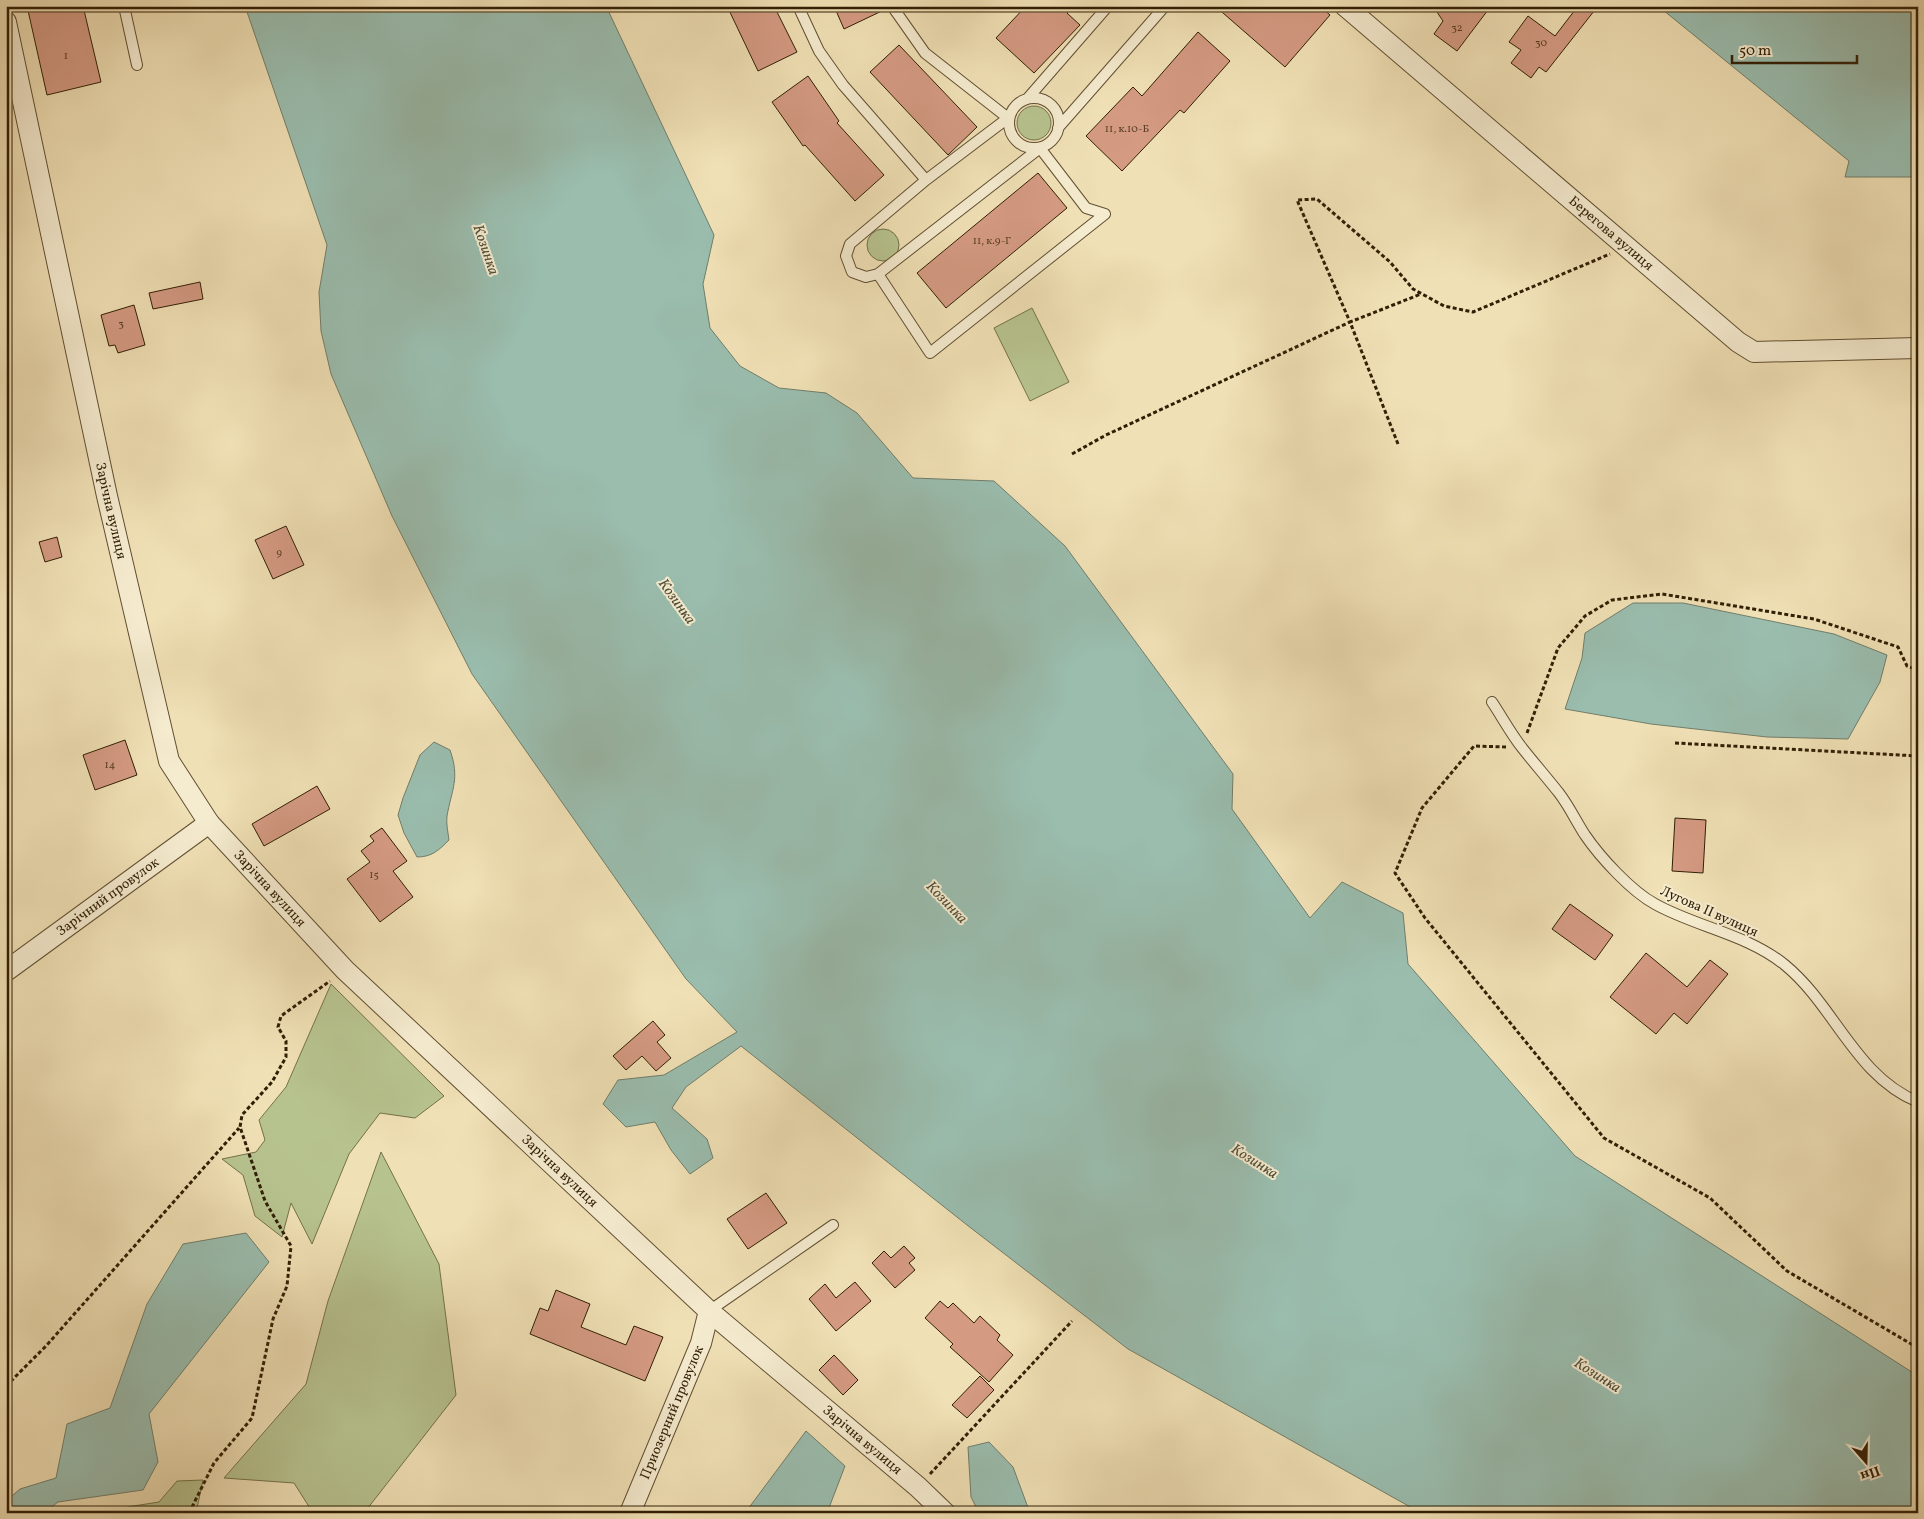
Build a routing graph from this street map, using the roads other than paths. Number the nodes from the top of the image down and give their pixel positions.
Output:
1 (124, 6) edge
2 (798, 6) edge
3 (892, 6) edge
4 (1108, 6) edge
5 (1165, 6) edge
6 (1345, 6) edge
7 (6, 22) edge
8 (137, 65) dead end
9 (1028, 98) junction
10 (1008, 118) junction
11 (1058, 128) junction
12 (1040, 148) junction
13 (926, 180) junction
14 (878, 274) junction
15 (1918, 348) edge
16 (1492, 702) dead end
17 (209, 823) junction
18 (6, 971) edge
19 (1918, 1102) edge
20 (833, 1225) dead end
21 (709, 1311) junction
22 (630, 1513) edge
23 (945, 1513) edge

1 - 8 lane
2 - 13 lane
3 - 10 lane
4 - 9 lane
5 - 11 lane
6 - 15 street, Берегова вулиця
7 - 17 street, Зарічна вулиця
9 - 10 lane
9 - 11 lane
10 - 12 lane
10 - 13 lane
11 - 12 lane
12 - 14 lane
12 - 14 lane
13 - 14 lane
16 - 19 lane, Лугова II вулиця
17 - 18 street, Зарічний провулок
17 - 21 street, Зарічна вулиця
20 - 21 lane
21 - 22 street, Приозерний провулок
21 - 23 street, Зарічна вулиця

